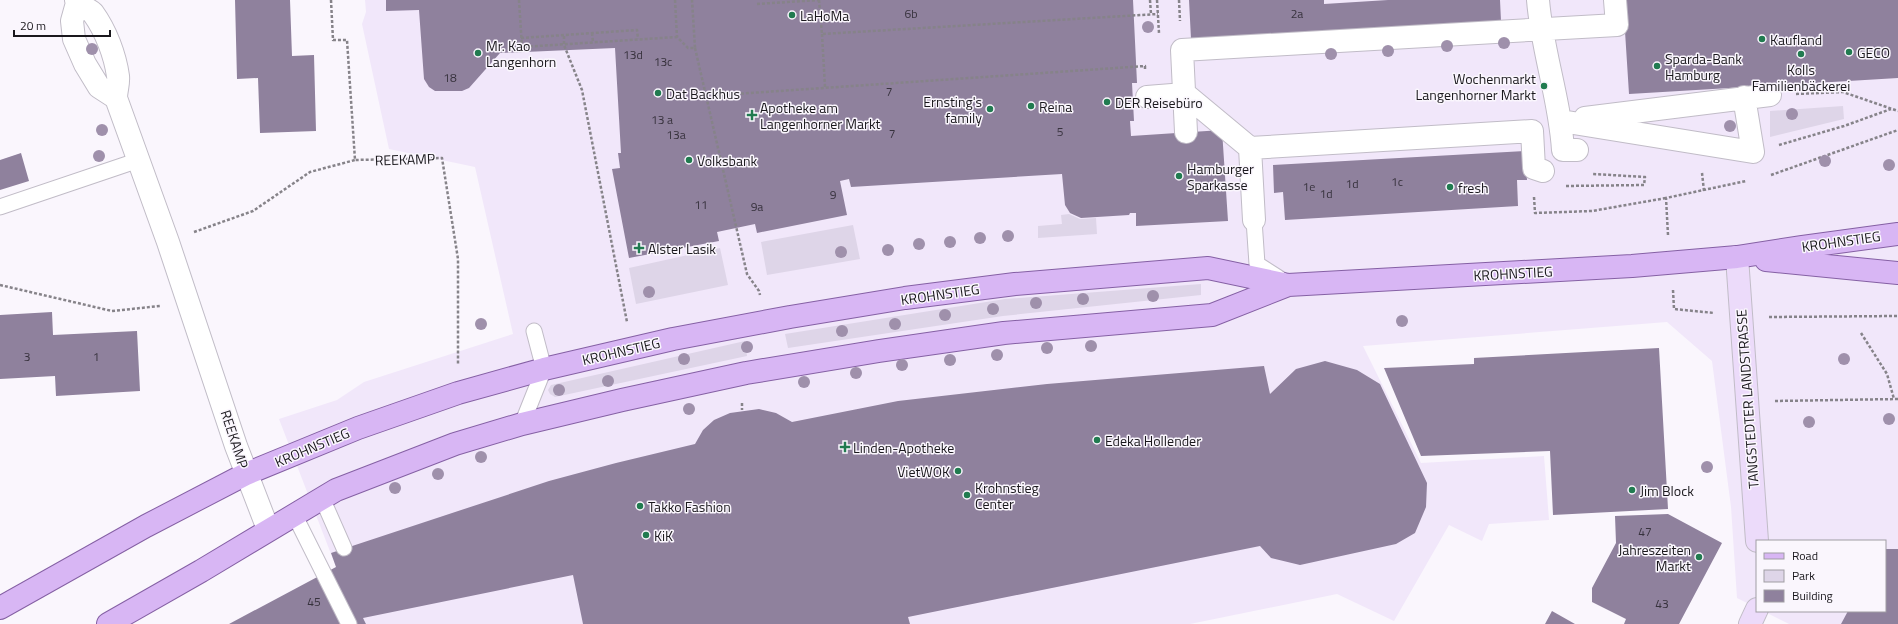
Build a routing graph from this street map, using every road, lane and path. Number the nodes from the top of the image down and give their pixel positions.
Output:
1 (331, 0) edge
2 (519, 0) edge
3 (675, 0) edge
4 (692, 0) edge
5 (819, 0) edge
6 (1150, 0) edge
7 (1157, 0) edge
8 (1538, 0) edge
9 (1615, 0) edge
10 (76, 1) edge
11 (757, 4) dead end
12 (1151, 14) junction
13 (1540, 29) junction
14 (592, 33) junction
15 (822, 34) junction
16 (564, 36) junction
17 (677, 37) junction
18 (521, 38) junction
19 (638, 39) junction
20 (593, 42) junction
21 (564, 45) junction
22 (695, 48) junction
23 (1145, 73) dead end
24 (825, 87) junction
25 (1184, 94) junction
26 (1770, 95) joint
27 (706, 96) junction
28 (1147, 97) dead end
29 (1744, 97) junction
30 (116, 98) junction
31 (1891, 109) junction
32 (1898, 111) edge
33 (1561, 121) junction
34 (1898, 130) edge
35 (1532, 131) junction
36 (1186, 132) dead end
37 (1250, 148) junction
38 (1577, 150) dead end
39 (139, 160) junction
40 (355, 160) junction
41 (1758, 163) junction
42 (1543, 171) dead end
43 (1590, 173) dead end
44 (1565, 186) dead end
45 (1704, 191) dead end
46 (1534, 193) dead end
47 (1666, 198) dead end
48 (0, 207) edge
49 (1254, 220) joint
50 (1898, 234) edge
51 (168, 242) junction
52 (1737, 257) junction
53 (1898, 273) edge
54 (747, 274) dead end
55 (0, 285) edge
56 (1288, 285) junction
57 (187, 297) junction
58 (534, 331) dead end
59 (1861, 332) dead end
60 (632, 348) junction
61 (544, 369) junction
62 (458, 393) junction
63 (1894, 399) junction
64 (1898, 399) edge
65 (1747, 401) junction
66 (522, 424) junction
67 (246, 474) junction
68 (322, 498) junction
69 (294, 514) junction
70 (268, 529) junction
71 (1757, 540) edge
72 (344, 548) dead end
73 (0, 608) edge
74 (1756, 611) edge
75 (108, 624) edge
76 (349, 624) edge
77 (1750, 624) edge

1 - 40 path, REEKAMP
2 - 18 path
3 - 17 path
4 - 22 path
5 - 11 path
5 - 15 path
6 - 12 path
7 - 12 path
8 - 13 street
9 - 13 street
10 - 30 street, REEKAMP
10 - 30 street, REEKAMP
12 - 15 path
13 - 25 street
13 - 33 street
14 - 16 path
14 - 19 path
14 - 20 path
15 - 24 path
16 - 18 path
16 - 21 path
17 - 19 path
17 - 22 path
18 - 21 path
19 - 20 path
20 - 21 path
21 - 60 path
22 - 27 path
23 - 24 path
24 - 27 path
25 - 28 street
25 - 36 street
25 - 37 street
26 - 29 street
26 - 31 path
27 - 54 path
29 - 33 street
29 - 41 street
30 - 39 street, REEKAMP
31 - 32 path
31 - 41 path
33 - 35 street
33 - 38 street
33 - 41 street
34 - 41 path
35 - 37 street
35 - 42 street
37 - 49 street
39 - 48 lane
39 - 51 street, REEKAMP
40 - 51 path
40 - 62 path, REEKAMP
41 - 45 path
43 - 44 path
46 - 47 path
49 - 56 lane
50 - 52 main road, KROHNSTIEG
51 - 57 street, REEKAMP
52 - 53 main road, KROHNSTIEG
52 - 56 main road, KROHNSTIEG
52 - 65 street, TANGSTEDTER LANDSTRASSE
55 - 57 path
56 - 60 main road, KROHNSTIEG
56 - 66 main road, KROHNSTIEG
57 - 67 street, REEKAMP
58 - 61 lane
59 - 63 path
60 - 61 main road, KROHNSTIEG
61 - 62 main road, KROHNSTIEG
61 - 66 lane
62 - 67 main road, KROHNSTIEG
63 - 64 path
63 - 65 path
65 - 71 street, TANGSTEDTER LANDSTRASSE
66 - 68 main road, KROHNSTIEG
67 - 70 street, REEKAMP
67 - 73 main road, KROHNSTIEG
68 - 69 main road, KROHNSTIEG
68 - 72 lane
69 - 70 main road, KROHNSTIEG
69 - 76 lane
70 - 75 main road, KROHNSTIEG
74 - 77 street

